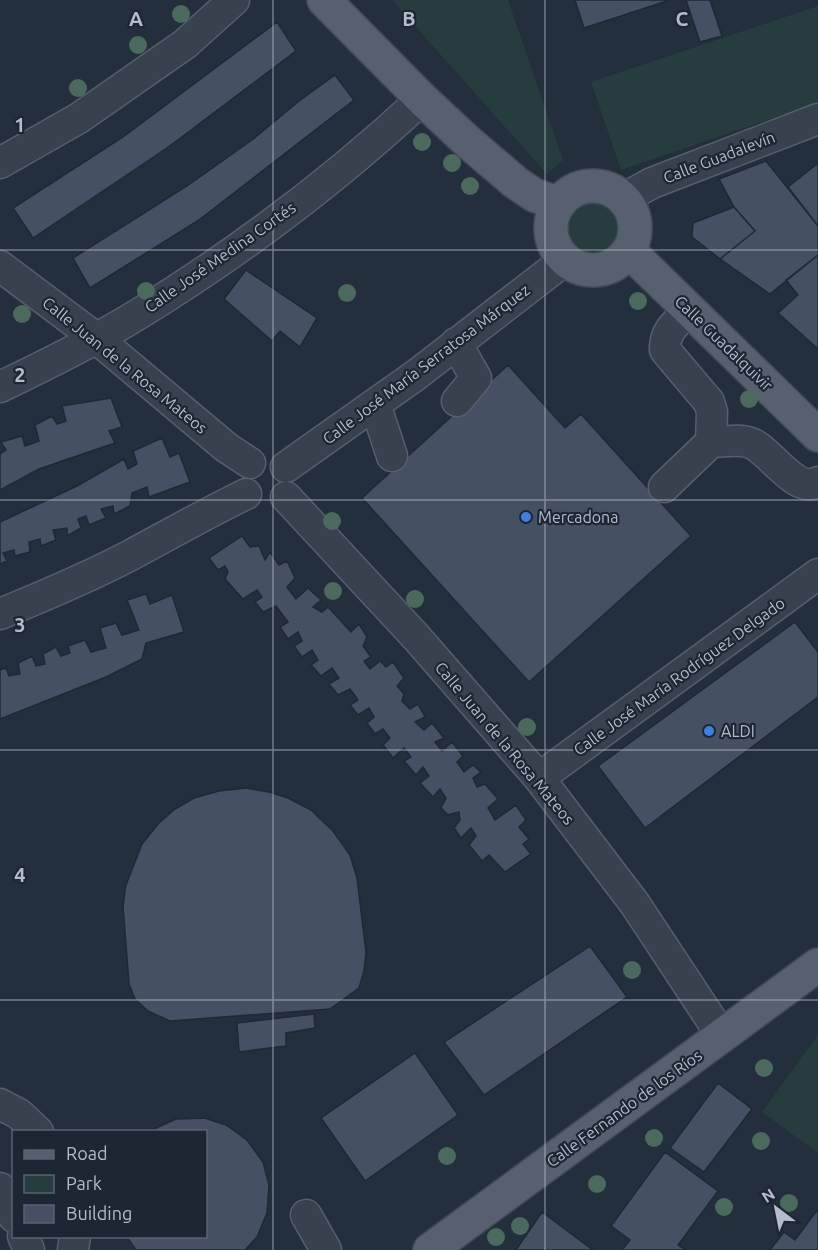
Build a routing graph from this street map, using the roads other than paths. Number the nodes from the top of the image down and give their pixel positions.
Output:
1 (234, 0) edge
2 (324, 0) edge
3 (422, 99) junction
4 (818, 119) edge
5 (0, 163) edge
6 (623, 200) junction
7 (559, 204) junction
8 (629, 251) junction
9 (565, 260) junction
10 (0, 266) edge
11 (690, 310) junction
12 (96, 338) junction
13 (456, 344) junction
14 (0, 387) edge
15 (457, 401) dead end
16 (375, 404) junction
17 (818, 435) edge
18 (711, 442) junction
19 (392, 456) dead end
20 (250, 463) junction
21 (286, 467) junction
22 (818, 482) edge
23 (664, 487) dead end
24 (246, 494) junction
25 (286, 497) junction
26 (818, 574) edge
27 (0, 614) edge
28 (539, 778) junction
29 (818, 965) edge
30 (722, 1036) junction
31 (0, 1104) edge
32 (37, 1130) edge
33 (0, 1188) edge
34 (12, 1213) edge
35 (306, 1215) dead end
36 (326, 1250) edge
37 (430, 1250) edge

1 - 5 street
2 - 3 main road
3 - 7 main road
3 - 12 street, Calle José Medina Cortés
4 - 6 street, Calle Guadalevín
6 - 7 main road
6 - 8 main road
7 - 9 main road
8 - 9 main road
8 - 11 main road, Calle Guadalquivir
9 - 13 street, Calle José María Serratosa Márquez
10 - 12 street, Calle Juan de la Rosa Mateos
11 - 17 main road, Calle Guadalquivir
11 - 18 street
12 - 14 street, Calle José Medina Cortés
12 - 20 street, Calle Juan de la Rosa Mateos
13 - 15 street
13 - 16 street, Calle José María Serratosa Márquez
16 - 19 street
16 - 21 street, Calle José María Serratosa Márquez
18 - 22 street
18 - 23 street
20 - 21 street
20 - 24 street
21 - 25 street
24 - 25 street
24 - 27 street
25 - 28 street, Calle Juan de la Rosa Mateos
26 - 28 street, Calle José María Rodríguez Delgado
28 - 30 street, Calle Juan de la Rosa Mateos
29 - 30 main road, Calle Fernando de los Ríos
30 - 37 main road, Calle Fernando de los Ríos
31 - 32 street
33 - 34 street
35 - 36 street

